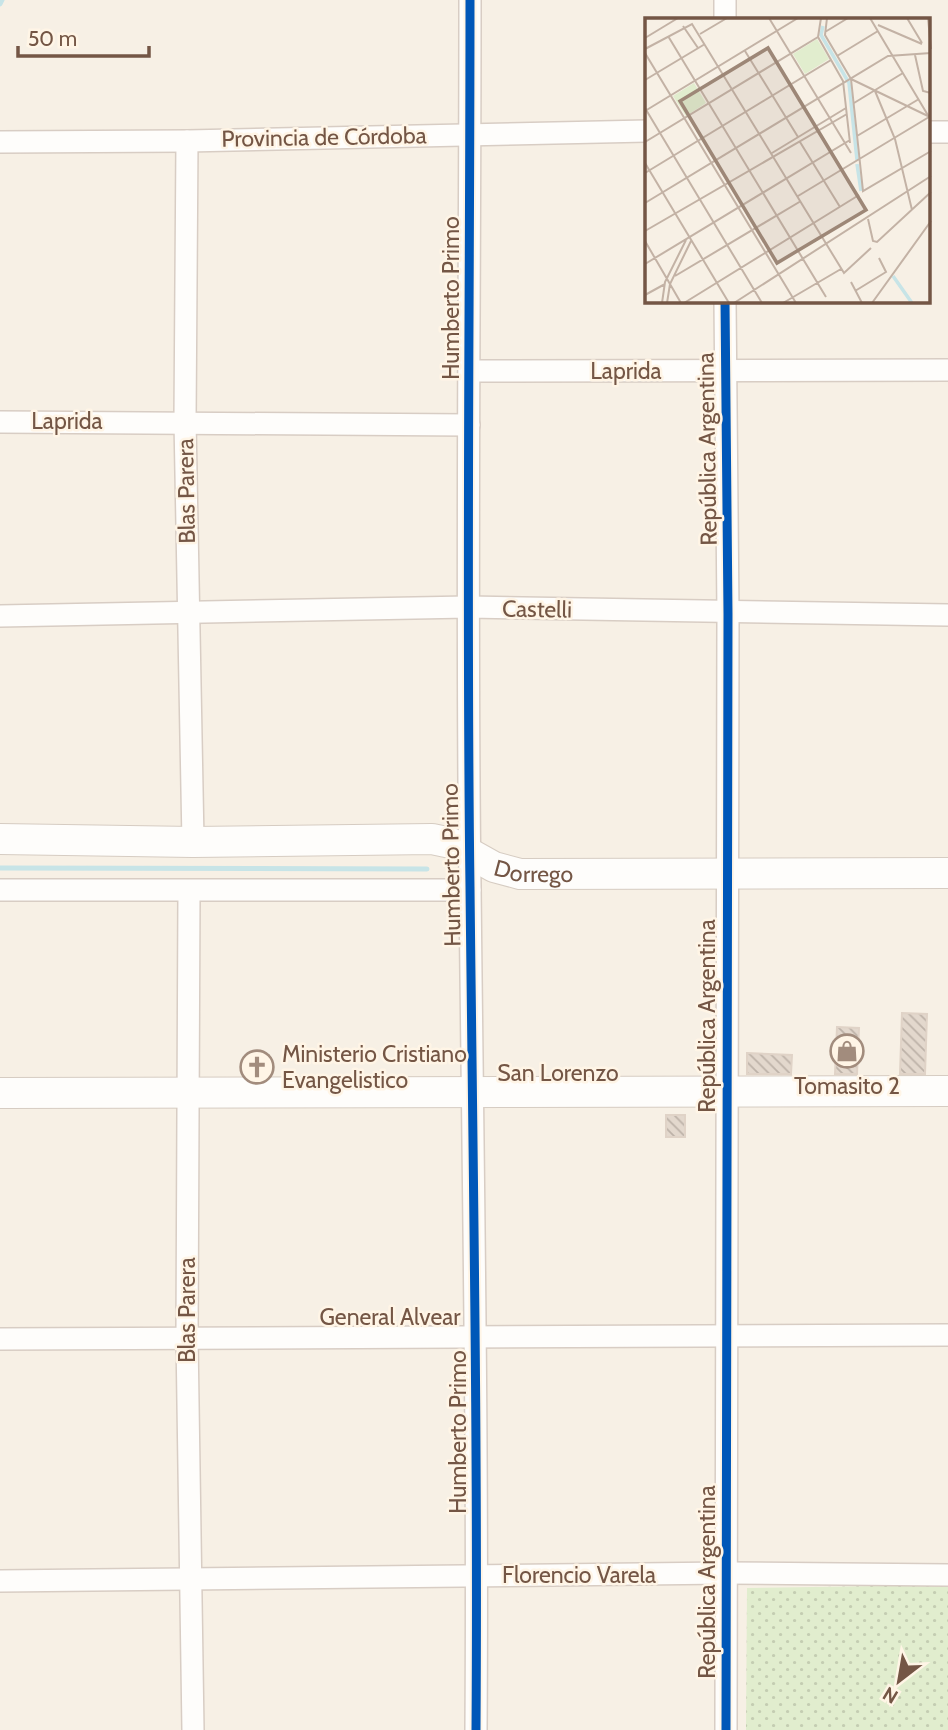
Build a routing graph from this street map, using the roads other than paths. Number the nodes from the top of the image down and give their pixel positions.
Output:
1 (470, 0) edge
2 (725, 0) edge
3 (725, 18) edge
4 (645, 131) edge
5 (930, 132) edge
6 (948, 132) edge
7 (470, 134) junction
8 (187, 141) junction
9 (0, 142) edge
10 (726, 303) edge
11 (948, 370) edge
12 (471, 371) junction
13 (726, 372) junction
14 (185, 421) junction
15 (0, 422) edge
16 (470, 425) junction
17 (468, 607) junction
18 (188, 614) junction
19 (728, 614) junction
20 (948, 615) edge
21 (0, 616) edge
22 (0, 839) edge
23 (193, 842) junction
24 (469, 851) junction
25 (726, 872) junction
26 (948, 873) edge
27 (0, 890) edge
28 (470, 890) junction
29 (189, 891) junction
30 (726, 1091) junction
31 (948, 1091) edge
32 (474, 1092) junction
33 (0, 1093) edge
34 (186, 1093) junction
35 (727, 1335) junction
36 (948, 1335) edge
37 (478, 1336) junction
38 (187, 1338) junction
39 (0, 1339) edge
40 (727, 1573) junction
41 (477, 1575) junction
42 (948, 1575) edge
43 (190, 1579) junction
44 (0, 1581) edge
45 (193, 1730) edge
46 (476, 1730) edge
47 (726, 1730) edge

1 - 7 street, Humberto Primo
2 - 3 street
4 - 7 street, Provincia de Córdoba
5 - 6 street
7 - 8 street, Provincia de Córdoba
7 - 12 street, Humberto Primo
8 - 9 street, Provincia de Córdoba
8 - 14 street, Blas Parera
10 - 13 street, República Argentina
11 - 13 street, Laprida
12 - 13 street, Laprida
12 - 16 street, Humberto Primo
13 - 19 street, República Argentina
14 - 15 street, Laprida
14 - 16 street, Laprida
14 - 18 street, Blas Parera
16 - 17 street, Humberto Primo
17 - 18 street, Castelli
17 - 19 street, Castelli
17 - 24 street, Humberto Primo
18 - 21 street, Castelli
18 - 23 street, Blas Parera
19 - 20 street, Castelli
19 - 25 street, República Argentina
22 - 23 street, Dorrego
23 - 24 street, Dorrego
24 - 25 street, Dorrego
24 - 28 street, Humberto Primo
25 - 26 street, Dorrego
25 - 30 street, República Argentina
27 - 29 street, Dorrego
28 - 29 street, Dorrego
28 - 32 street, Humberto Primo
29 - 34 street, Blas Parera
30 - 31 street, San Lorenzo
30 - 32 street, San Lorenzo
30 - 35 street, República Argentina
32 - 34 street, San Lorenzo
32 - 37 street, Humberto Primo
33 - 34 street, San Lorenzo
34 - 38 street, Blas Parera
35 - 36 street, General Alvear
35 - 37 street, General Alvear
35 - 40 street, República Argentina
37 - 38 street, General Alvear
37 - 41 street, Humberto Primo
38 - 39 street, General Alvear
38 - 43 street, Blas Parera
40 - 41 street, Florencio Varela
40 - 42 street, Florencio Varela
40 - 47 street, República Argentina
41 - 43 street, Florencio Varela
41 - 46 street, Humberto Primo
43 - 44 street, Florencio Varela
43 - 45 street, Blas Parera

